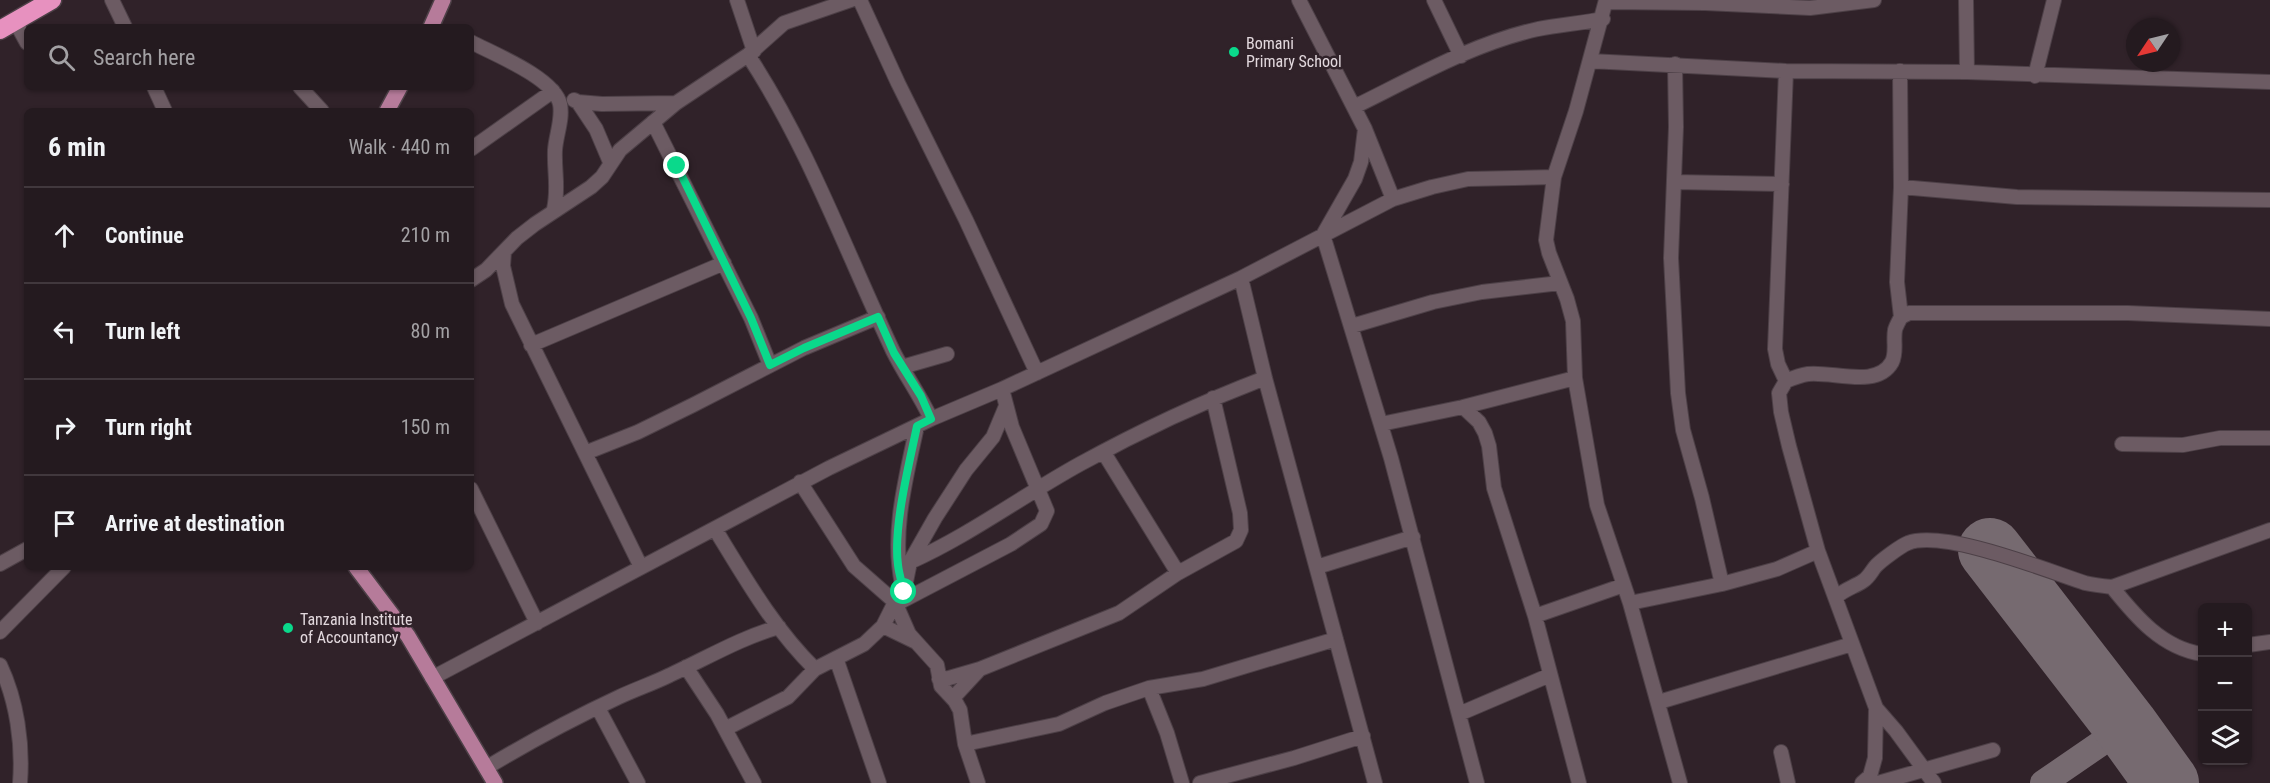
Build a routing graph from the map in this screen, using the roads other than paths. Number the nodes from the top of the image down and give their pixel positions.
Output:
1 (52, 0) edge
2 (112, 0) edge
3 (442, 0) edge
4 (737, 0) edge
5 (850, 0) edge
6 (860, 0) edge
7 (1299, 0) edge
8 (1434, 0) edge
9 (1874, 0) edge
10 (1966, 0) edge
11 (2054, 0) edge
12 (1606, 1) edge
13 (1603, 20) junction
14 (124, 24) edge
15 (435, 24) edge
16 (8, 25) edge
17 (24, 40) edge
18 (474, 44) edge
19 (751, 53) junction
20 (1461, 56) junction
21 (1590, 61) junction
22 (1676, 64) junction
23 (1786, 71) junction
24 (1900, 71) junction
25 (1967, 72) junction
26 (2035, 76) junction
27 (2270, 82) edge
28 (155, 90) edge
29 (303, 90) edge
30 (398, 90) edge
31 (555, 93) junction
32 (578, 102) junction
33 (676, 103) junction
34 (1354, 107) junction
35 (164, 108) edge
36 (319, 108) edge
37 (389, 108) edge
38 (653, 122) junction
39 (1365, 129) junction
40 (474, 147) edge
41 (610, 162) junction
42 (1554, 177) junction
43 (1674, 182) junction
44 (1782, 184) junction
45 (1901, 187) junction
46 (1393, 199) junction
47 (2270, 200) edge
48 (554, 210) junction
49 (1323, 235) junction
50 (504, 252) junction
51 (724, 263) junction
52 (474, 278) edge
53 (1241, 278) junction
54 (1560, 283) junction
55 (878, 317) junction
56 (1901, 317) junction
57 (2270, 319) edge
58 (1352, 326) junction
59 (531, 345) junction
60 (947, 354) dead end
61 (770, 365) junction
62 (902, 367) junction
63 (1037, 373) junction
64 (1265, 378) junction
65 (1575, 378) junction
66 (1786, 381) junction
67 (1002, 389) junction
68 (1213, 398) junction
69 (1006, 406) junction
70 (1463, 407) junction
71 (931, 419) junction
72 (1381, 424) junction
73 (917, 426) junction
74 (2270, 438) edge
75 (2122, 444) dead end
76 (585, 453) junction
77 (1104, 453) junction
78 (800, 482) junction
79 (1039, 488) junction
80 (474, 495) edge
81 (715, 529) junction
82 (2270, 530) edge
83 (1413, 537) junction
84 (1818, 550) junction
85 (24, 551) edge
86 (910, 562) junction
87 (0, 564) edge
88 (641, 567) junction
89 (1317, 567) junction
90 (61, 570) edge
91 (358, 570) edge
92 (1178, 573) junction
93 (1722, 584) junction
94 (1624, 585) junction
95 (2112, 587) junction
96 (1836, 597) junction
97 (900, 598) junction
98 (1630, 603) junction
99 (16, 616) junction
100 (1535, 616) junction
101 (0, 621) edge
102 (537, 622) junction
103 (883, 626) junction
104 (779, 627) junction
105 (0, 632) edge
106 (1336, 639) junction
107 (916, 642) junction
108 (2270, 642) edge
109 (1852, 644) junction
110 (2252, 644) edge
111 (2198, 653) edge
112 (836, 658) junction
113 (0, 665) edge
114 (686, 667) junction
115 (815, 669) junction
116 (980, 669) junction
117 (1550, 675) junction
118 (432, 678) junction
119 (939, 679) junction
120 (1149, 688) junction
121 (953, 699) junction
122 (1659, 702) junction
123 (598, 708) junction
124 (1876, 708) junction
125 (1459, 714) junction
126 (725, 729) junction
127 (1363, 736) junction
128 (965, 744) junction
129 (1993, 750) dead end
130 (1781, 752) dead end
131 (486, 768) junction
132 (1925, 771) junction
133 (20, 783) edge
134 (495, 783) edge
135 (638, 783) edge
136 (754, 783) edge
137 (879, 783) edge
138 (978, 783) edge
139 (1182, 783) edge
140 (1200, 783) edge
141 (1375, 783) edge
142 (1478, 783) edge
143 (1579, 783) edge
144 (1680, 783) edge
145 (1788, 783) edge
146 (1862, 783) edge
147 (1878, 783) edge
148 (1934, 783) edge

1 - 16 highway
2 - 14 street
3 - 15 main road
4 - 19 street
5 - 19 street
6 - 63 street
7 - 34 street
8 - 20 street
9 - 12 street
10 - 25 street
11 - 26 street
12 - 13 street
13 - 20 street
13 - 21 street
16 - 17 street
18 - 31 street
19 - 33 street
19 - 55 street
20 - 34 street
21 - 22 street
21 - 42 street
22 - 23 street
22 - 43 street
23 - 24 street
23 - 44 street
24 - 25 street
24 - 45 street
25 - 26 street
26 - 27 street
28 - 35 street
29 - 36 street
30 - 37 main road
31 - 32 street
31 - 40 street
31 - 48 street
32 - 33 street
32 - 41 street
33 - 38 street
34 - 39 street
38 - 41 street
38 - 51 street
39 - 46 street
39 - 49 street
41 - 48 street
42 - 46 street
42 - 54 street
43 - 44 street
43 - 93 street
44 - 66 street
45 - 47 street
45 - 56 street
46 - 49 street
48 - 50 street
49 - 53 street
49 - 58 street
50 - 52 street
50 - 59 street
51 - 59 street
51 - 61 street
53 - 63 street
53 - 64 street
54 - 58 street
54 - 65 street
55 - 61 street
55 - 62 street
56 - 57 street
56 - 66 street
58 - 72 street
59 - 76 street
60 - 62 street
61 - 76 street
62 - 71 street
63 - 67 street
64 - 68 street
64 - 89 street
65 - 70 street
65 - 94 street
66 - 84 street
67 - 69 street
67 - 71 street
68 - 77 street
68 - 92 street
69 - 79 street
69 - 86 street
70 - 72 street
70 - 100 street
71 - 73 street
72 - 83 street
73 - 78 street
73 - 97 street
74 - 75 street
76 - 88 street
77 - 79 street
77 - 92 street
78 - 81 street
78 - 97 street
79 - 86 street
79 - 97 street
80 - 102 street
81 - 88 street
81 - 104 street
82 - 95 street
83 - 89 street
83 - 125 street
84 - 93 street
84 - 96 street
85 - 87 street
86 - 97 street
88 - 102 street
89 - 106 street
90 - 99 street
91 - 118 main road
92 - 116 street
93 - 98 street
94 - 98 street
94 - 100 street
95 - 96 street
95 - 111 street
96 - 109 street
97 - 103 street
97 - 107 street
98 - 122 street
99 - 101 street
99 - 105 street
100 - 117 street
102 - 118 street
103 - 107 street
103 - 112 street
104 - 114 street
104 - 115 street
106 - 120 street
106 - 127 street
107 - 119 street
108 - 110 street
109 - 122 street
109 - 124 street
112 - 115 street
112 - 137 street
113 - 133 street
114 - 123 street
114 - 126 street
115 - 126 street
116 - 119 street
116 - 121 street
117 - 125 street
117 - 143 street
118 - 131 main road
119 - 121 street
120 - 128 street
120 - 139 street
121 - 128 street
122 - 144 street
123 - 131 street
123 - 135 street
124 - 132 street
124 - 146 street
125 - 142 street
126 - 136 street
127 - 140 street
127 - 141 street
128 - 138 street
129 - 132 street
130 - 145 street
131 - 134 main road
132 - 147 street
132 - 148 street

